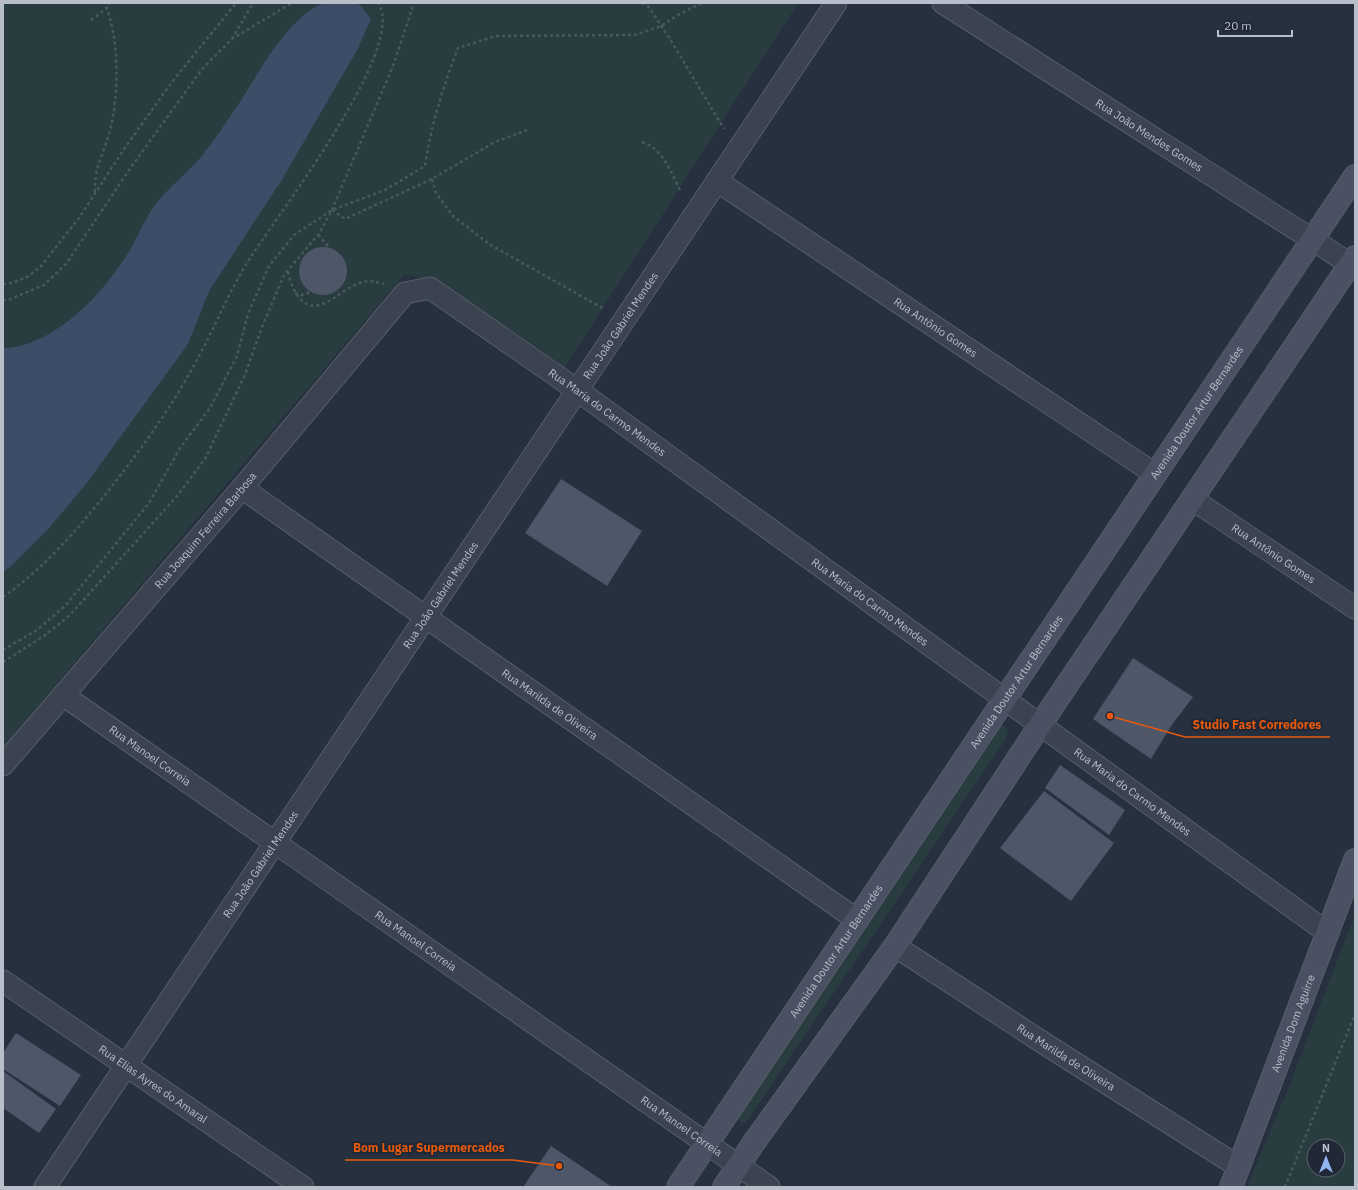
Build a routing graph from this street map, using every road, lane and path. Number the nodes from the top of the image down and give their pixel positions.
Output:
1 (104, 3) edge
2 (110, 3) edge
3 (236, 3) edge
4 (253, 3) edge
5 (292, 3) edge
6 (378, 3) edge
7 (414, 3) edge
8 (642, 3) edge
9 (702, 3) edge
10 (836, 3) edge
11 (944, 3) edge
12 (107, 8) junction
13 (91, 20) dead end
14 (660, 26) junction
15 (232, 40) junction
16 (526, 130) dead end
17 (642, 142) dead end
18 (737, 150) junction
19 (1355, 176) edge
20 (432, 179) junction
21 (717, 181) junction
22 (96, 193) junction
23 (332, 210) junction
24 (694, 214) junction
25 (318, 235) junction
26 (1313, 239) junction
27 (328, 247) dead end
28 (1353, 263) edge
29 (288, 271) junction
30 (3, 284) edge
31 (310, 292) dead end
32 (295, 293) junction
33 (405, 293) junction
34 (3, 300) edge
35 (624, 320) junction
36 (577, 390) junction
37 (1155, 474) junction
38 (242, 488) junction
39 (1192, 499) junction
40 (3, 597) edge
41 (1355, 608) edge
42 (426, 617) junction
43 (3, 650) edge
44 (3, 662) edge
45 (63, 695) junction
46 (1003, 700) junction
47 (1040, 725) junction
48 (3, 765) edge
49 (275, 843) junction
50 (1355, 860) edge
51 (857, 920) junction
52 (1328, 933) junction
53 (895, 946) junction
54 (3, 981) edge
55 (1355, 1014) edge
56 (126, 1066) junction
57 (707, 1144) junction
58 (738, 1166) junction
59 (1239, 1167) junction
60 (45, 1187) edge
61 (303, 1187) edge
62 (678, 1187) edge
63 (724, 1187) edge
64 (769, 1187) edge
65 (1230, 1187) edge
66 (1285, 1187) edge

1 - 12 path
2 - 12 path
3 - 22 path
4 - 15 path
5 - 15 path
6 - 40 path
7 - 23 path
8 - 14 path
9 - 14 path
10 - 18 street, Rua João Gabriel Mendes
11 - 26 street, Rua João Mendes Gomes
12 - 13 path
12 - 22 path
14 - 18 path
14 - 23 path
15 - 34 path
16 - 20 path
17 - 24 path
18 - 21 street, Rua João Gabriel Mendes
19 - 26 main road, Avenida Doutor Artur Bernardes
20 - 23 path
20 - 35 path
21 - 24 street, Rua João Gabriel Mendes
21 - 37 street, Rua Antônio Gomes
22 - 30 path
23 - 25 path
23 - 43 path
24 - 35 street, Rua João Gabriel Mendes
25 - 27 path
25 - 29 path
26 - 28 street, Rua João Mendes Gomes
26 - 37 main road, Avenida Doutor Artur Bernardes
28 - 39 main road
29 - 32 path
29 - 44 path
31 - 32 path
32 - 33 path
33 - 36 street, Rua Maria do Carmo Mendes
33 - 38 street, Rua Joaquim Ferreira Barbosa
35 - 36 street, Rua João Gabriel Mendes
36 - 42 street, Rua João Gabriel Mendes
36 - 46 street, Rua Maria do Carmo Mendes
37 - 46 main road, Avenida Doutor Artur Bernardes
38 - 42 street, Rua Marilda de Oliveira
38 - 45 street, Rua Joaquim Ferreira Barbosa
39 - 41 street, Rua Antônio Gomes
39 - 47 main road
42 - 49 street, Rua João Gabriel Mendes
42 - 51 street, Rua Marilda de Oliveira
45 - 48 street, Rua Joaquim Ferreira Barbosa
45 - 49 street, Rua Manoel Correia
46 - 47 street, Rua Maria do Carmo Mendes
46 - 51 main road, Avenida Doutor Artur Bernardes
47 - 52 street, Rua Maria do Carmo Mendes
47 - 53 main road
49 - 56 street, Rua João Gabriel Mendes
49 - 57 street, Rua Manoel Correia
50 - 52 main road, Avenida Dom Aguirre
51 - 57 main road, Avenida Doutor Artur Bernardes
52 - 59 main road, Avenida Dom Aguirre
53 - 58 main road
53 - 59 street, Rua Marilda de Oliveira
54 - 56 street, Rua Elias Ayres do Amaral
55 - 66 path
56 - 60 street, Rua João Gabriel Mendes
56 - 61 street, Rua Elias Ayres do Amaral
57 - 58 street, Rua Manoel Correia
57 - 62 main road, Avenida Doutor Artur Bernardes
58 - 63 main road
58 - 64 street, Rua Manoel Correia
59 - 65 main road, Avenida Dom Aguirre

